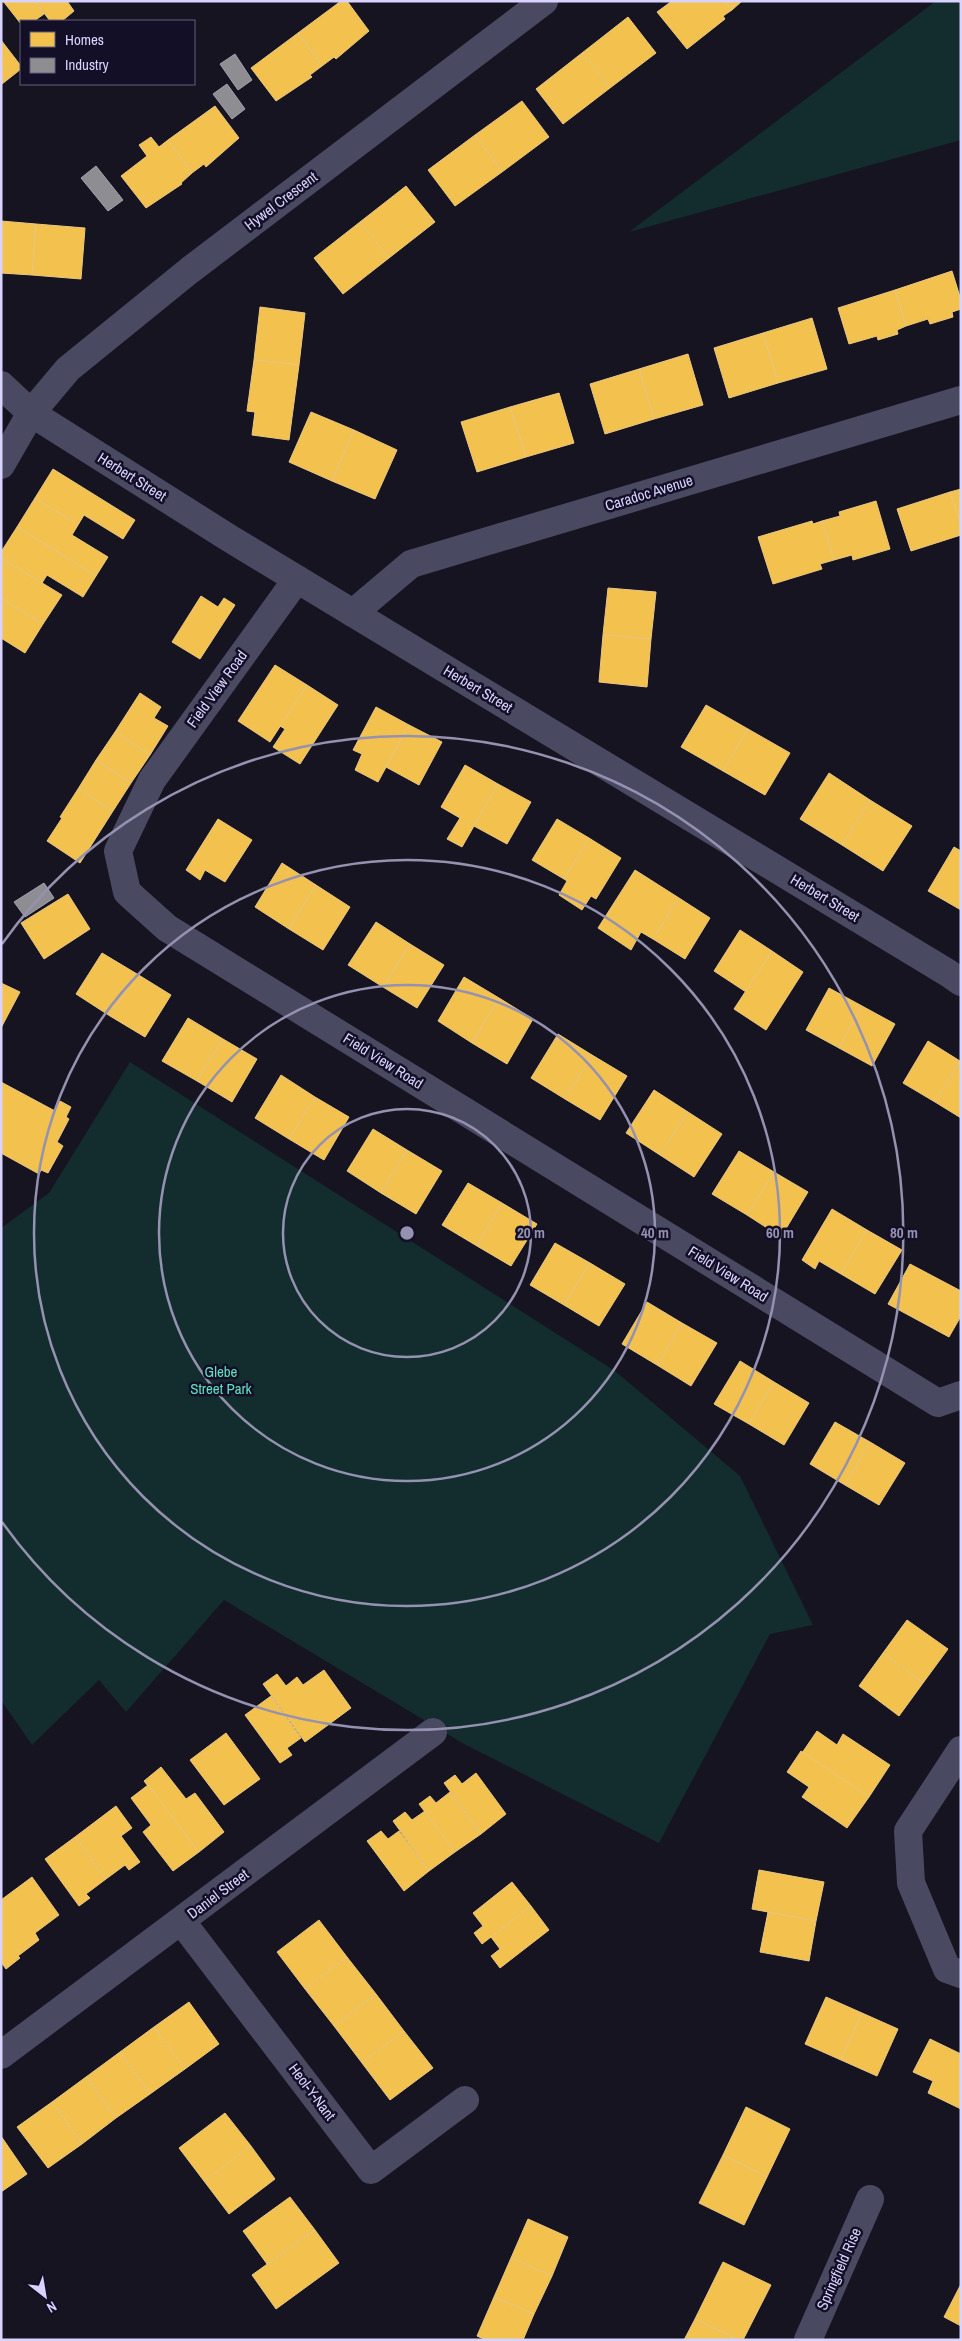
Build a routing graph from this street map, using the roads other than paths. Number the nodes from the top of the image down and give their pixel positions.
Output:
1 (544, 1) edge
2 (1, 386) edge
3 (961, 400) edge
4 (31, 413) junction
5 (1, 465) edge
6 (297, 579) junction
7 (352, 613) junction
8 (961, 982) edge
9 (961, 1395) edge
10 (433, 1732) dead end
11 (961, 1750) edge
12 (182, 1922) junction
13 (961, 1974) edge
14 (1, 2055) edge
15 (465, 2100) dead end
16 (870, 2199) dead end
17 (808, 2340) edge

1 - 4 street, Hywel Crescent
2 - 4 street, Herbert Street
3 - 7 street, Caradoc Avenue
4 - 5 street, Hywel Crescent
4 - 6 street, Herbert Street
6 - 7 street, Herbert Street
6 - 9 street, Field View Road
7 - 8 street, Herbert Street
10 - 12 street, Daniel Street
11 - 13 street
12 - 14 street, Daniel Street
12 - 15 street, Heol-Y-Nant
16 - 17 street, Springfield Rise

